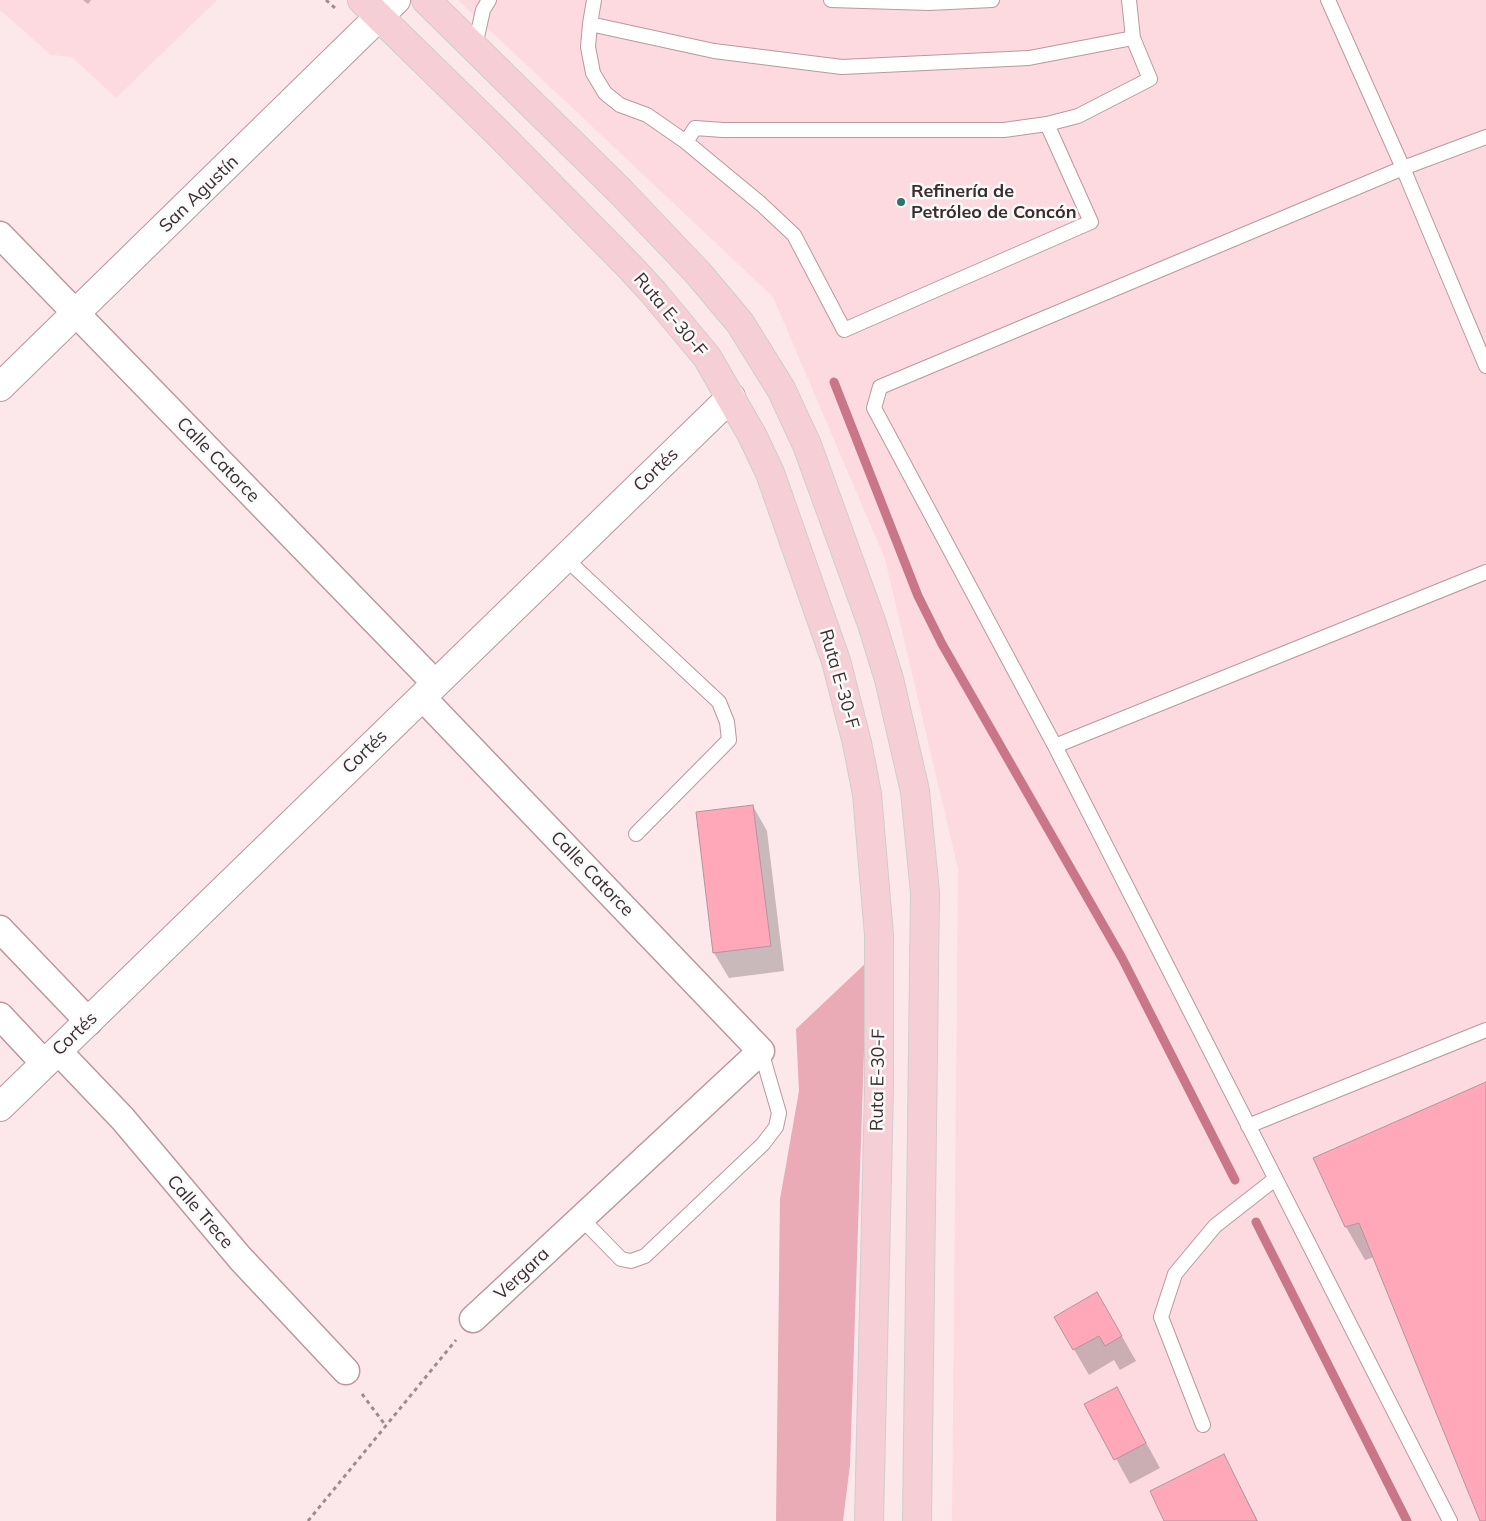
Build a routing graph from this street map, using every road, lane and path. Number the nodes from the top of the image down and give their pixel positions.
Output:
1 (426, 0) edge
2 (489, 0) edge
3 (594, 0) edge
4 (831, 0) edge
5 (992, 0) edge
6 (1129, 0) edge
7 (1328, 0) edge
8 (380, 6) edge
9 (590, 24) junction
10 (1133, 38) junction
11 (475, 46) junction
12 (1047, 124) junction
13 (1486, 137) edge
14 (686, 142) junction
15 (1403, 168) junction
16 (0, 236) edge
17 (76, 314) junction
18 (1486, 366) edge
19 (0, 387) edge
20 (731, 397) junction
21 (566, 558) junction
22 (1486, 572) edge
23 (429, 690) junction
24 (1055, 746) junction
25 (636, 834) dead end
26 (0, 929) edge
27 (0, 1016) edge
28 (88, 1022) junction
29 (1486, 1030) edge
30 (762, 1051) junction
31 (51, 1057) junction
32 (0, 1108) edge
33 (1248, 1126) junction
34 (1275, 1180) junction
35 (581, 1218) junction
36 (473, 1320) joint
37 (346, 1371) joint
38 (1203, 1425) dead end
39 (386, 1426) junction
40 (308, 1521) edge
41 (869, 1521) edge
42 (917, 1521) edge
43 (1450, 1521) edge

1 - 11 highway
2 - 11 lane
3 - 9 lane
4 - 5 lane
6 - 10 lane
7 - 15 lane
8 - 17 main road, San Agustín
8 - 20 highway, Ruta E-30-F
9 - 10 lane
9 - 14 lane
10 - 12 lane
11 - 42 highway
12 - 14 lane
12 - 14 lane
13 - 15 lane
15 - 18 lane
15 - 24 lane
16 - 17 street, Calle Catorce
17 - 19 main road, San Agustín
17 - 23 street, Calle Catorce
20 - 21 main road, Cortés
20 - 41 highway, Ruta E-30-F
21 - 23 main road, Cortés
21 - 25 lane
22 - 24 lane
23 - 28 main road, Cortés
23 - 30 street, Calle Catorce
24 - 33 lane
26 - 28 street
27 - 31 street, Calle Trece
28 - 31 main road, Cortés
29 - 33 lane
30 - 35 street, Vergara
30 - 35 lane
31 - 32 main road, Cortés
31 - 37 street, Calle Trece
33 - 34 lane
34 - 38 lane
34 - 43 lane
35 - 36 street, Vergara
36 - 39 path
37 - 39 path
39 - 40 path

